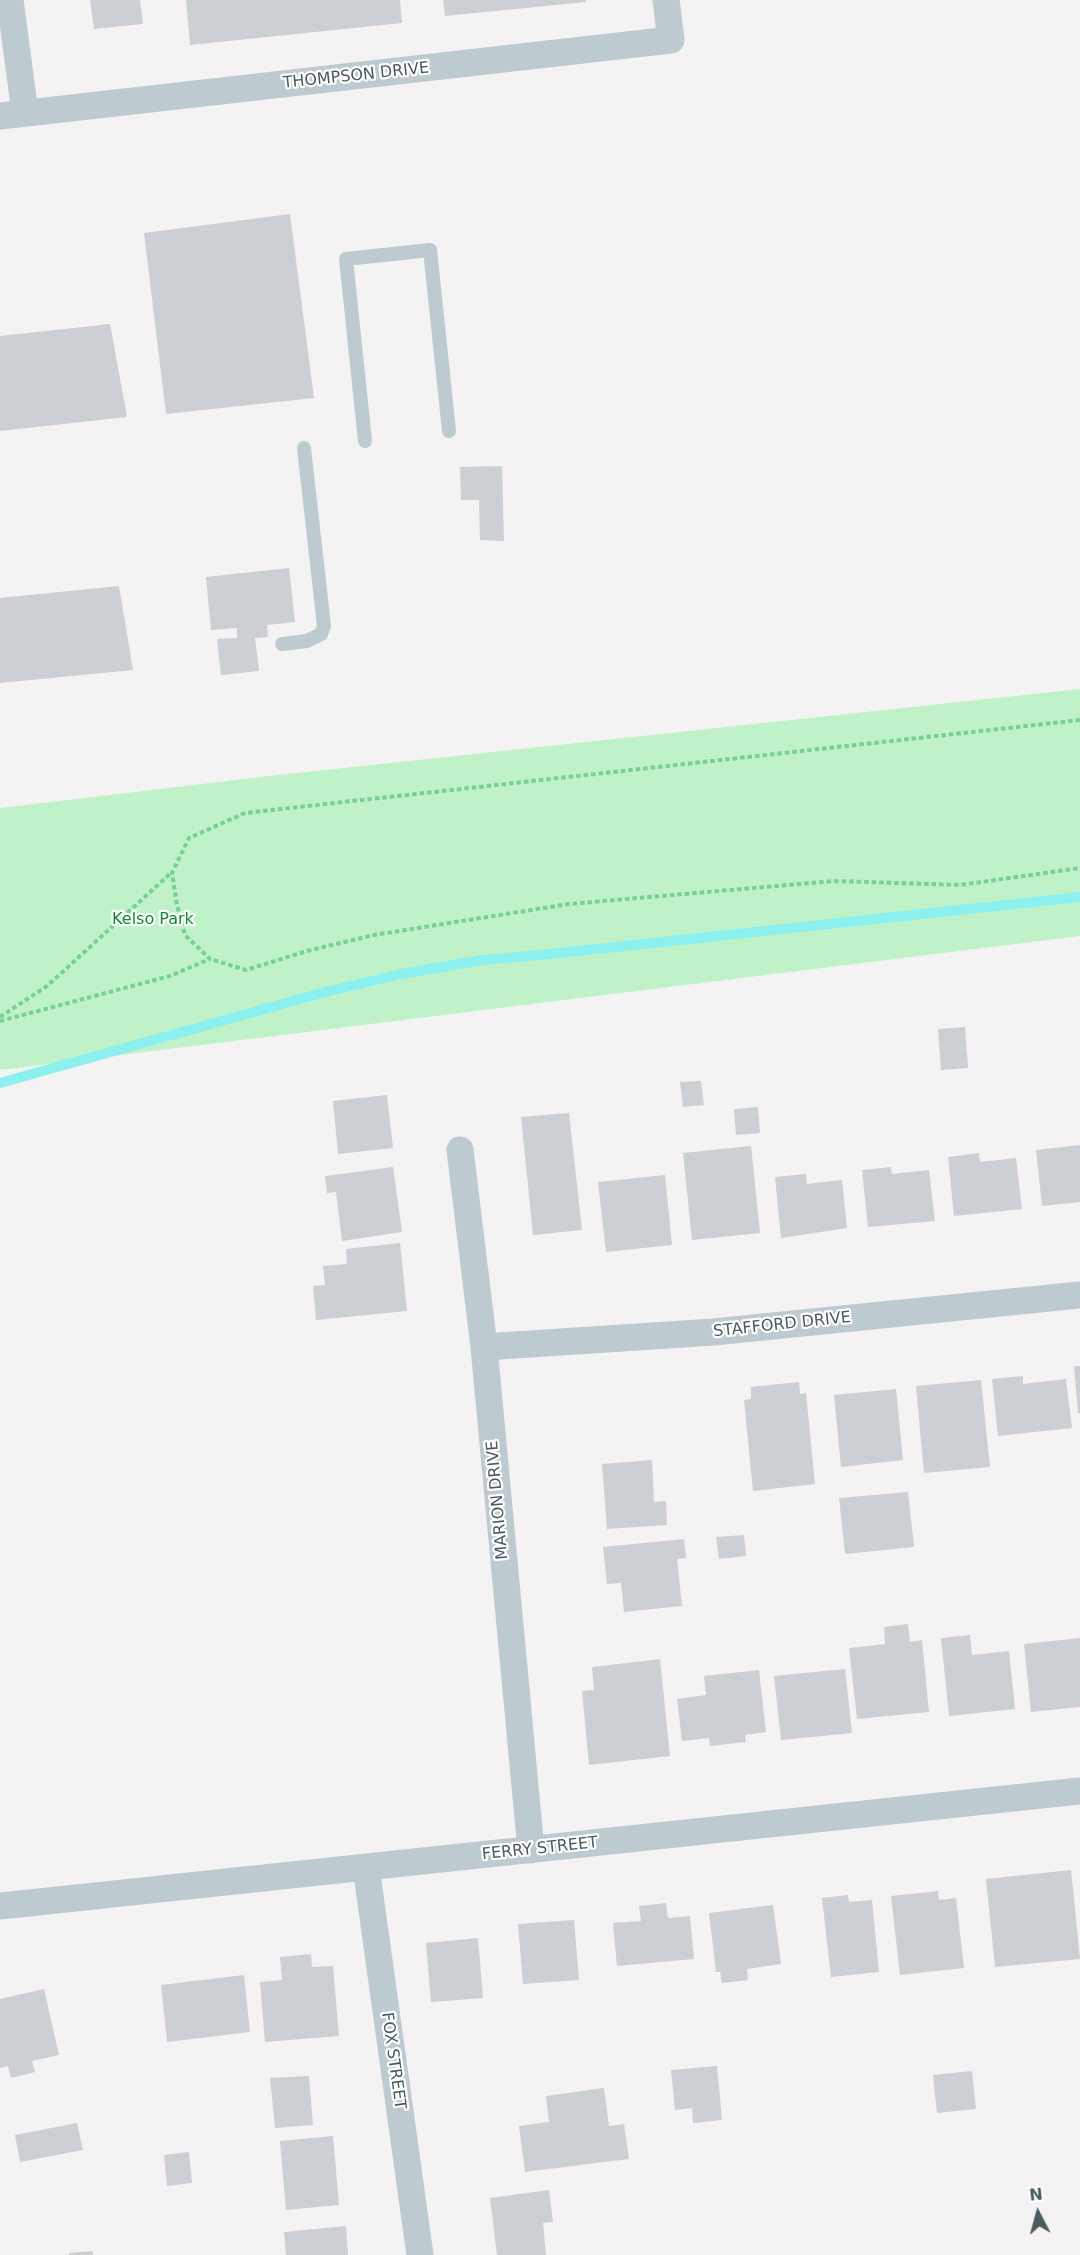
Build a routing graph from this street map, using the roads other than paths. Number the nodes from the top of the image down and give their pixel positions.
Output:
1 (10, 0) edge
2 (666, 0) edge
3 (13, 114) edge
4 (449, 431) dead end
5 (365, 441) dead end
6 (304, 448) dead end
7 (282, 644) dead end
8 (460, 1150) dead end
9 (1080, 1295) edge
10 (484, 1347) junction
11 (1080, 1791) edge
12 (531, 1850) junction
13 (366, 1867) junction
14 (0, 1906) edge
15 (420, 2255) edge

1 - 3 street
2 - 3 street, THOMPSON DRIVE
4 - 5 lane
6 - 7 lane
8 - 10 street, MARION DRIVE
9 - 10 street, STAFFORD DRIVE
10 - 12 street, MARION DRIVE
11 - 12 street, FERRY STREET
12 - 13 street, FERRY STREET
13 - 14 street, FERRY STREET
13 - 15 street, FOX STREET

